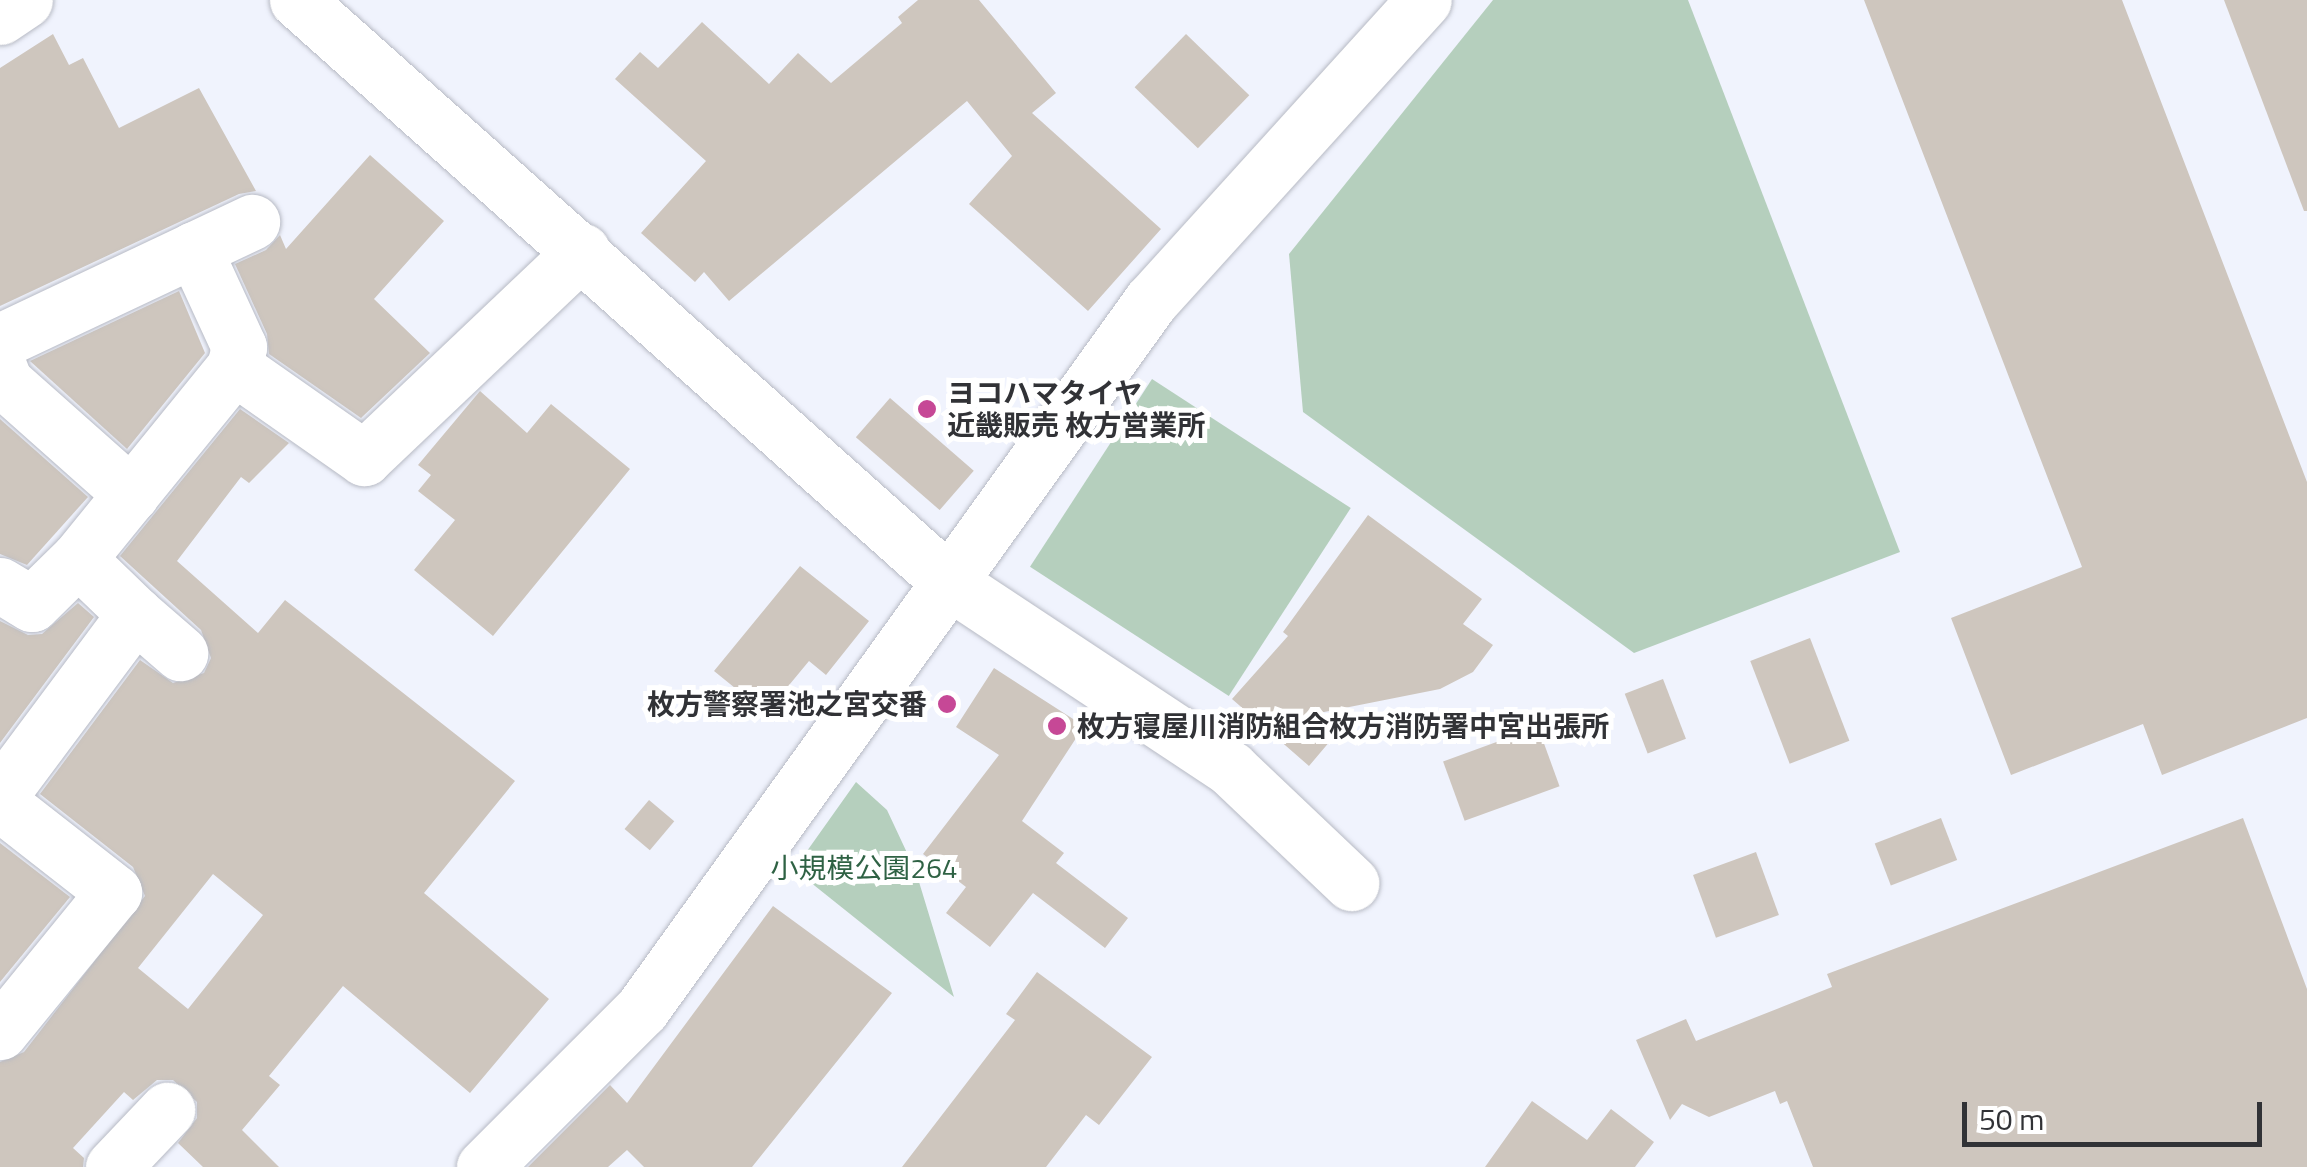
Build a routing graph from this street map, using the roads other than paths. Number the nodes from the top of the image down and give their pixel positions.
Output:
1 (25, 0) edge
2 (298, 0) edge
3 (1424, 0) edge
4 (0, 17) edge
5 (252, 222) dead end
6 (194, 249) junction
7 (582, 251) junction
8 (0, 341) edge
9 (234, 367) junction
10 (0, 369) edge
11 (131, 494) junction
12 (78, 560) junction
13 (949, 582) junction
14 (0, 585) edge
15 (135, 614) junction
16 (180, 653) dead end
17 (0, 795) edge
18 (0, 804) edge
19 (1351, 883) dead end
20 (0, 1032) edge
21 (484, 1167) edge

1 - 4 main road
2 - 7 main road
3 - 13 main road
5 - 6 main road
6 - 8 main road
6 - 9 main road
7 - 9 main road
7 - 13 main road
9 - 11 main road
10 - 11 main road
11 - 12 main road
12 - 14 main road
12 - 15 main road
13 - 19 main road
13 - 21 main road
15 - 16 main road
15 - 17 main road
18 - 20 main road

